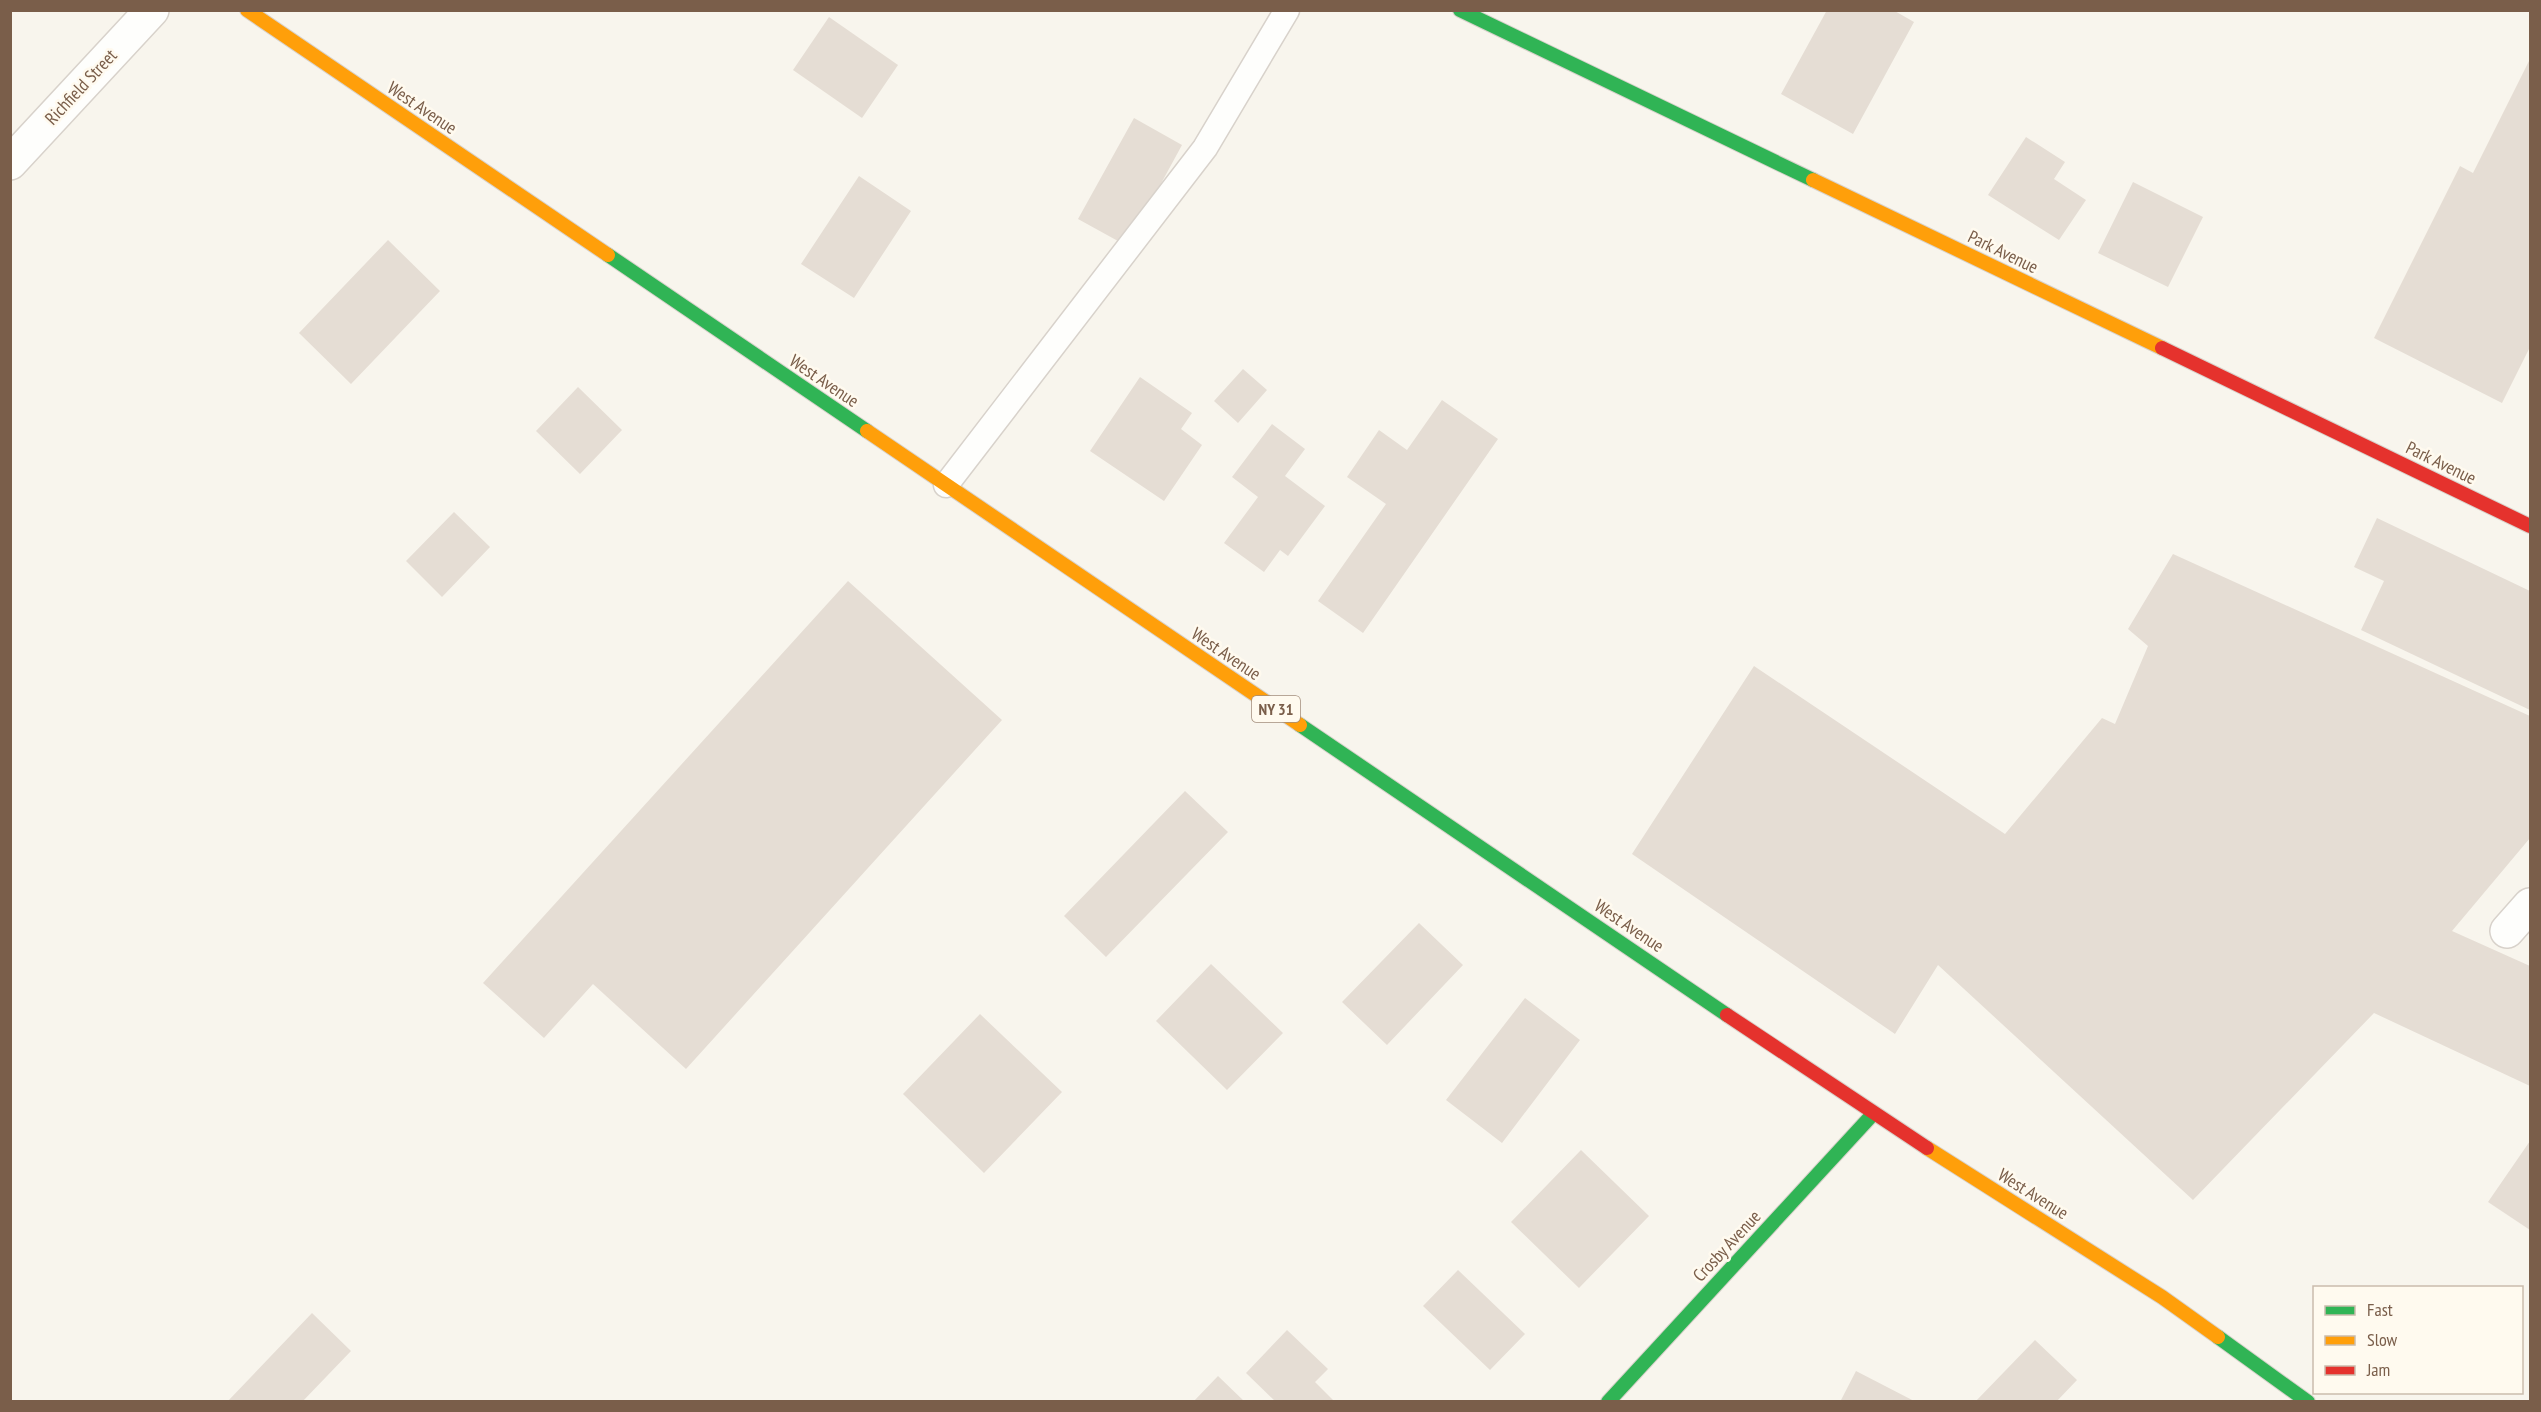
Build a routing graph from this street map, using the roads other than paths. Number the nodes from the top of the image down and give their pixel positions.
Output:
1 (152, 10) edge
2 (247, 10) edge
3 (1287, 10) edge
4 (1460, 10) edge
5 (10, 163) edge
6 (946, 485) junction
7 (2530, 526) edge
8 (2530, 905) edge
9 (2507, 931) dead end
10 (1873, 1114) junction
11 (1608, 1401) edge
12 (2308, 1401) edge

1 - 5 street, Richfield Street
2 - 6 main road, West Avenue / NY 31
3 - 6 lane
4 - 7 main road, Park Avenue
6 - 10 main road, West Avenue / NY 31
8 - 9 street
10 - 11 main road, Crosby Avenue
10 - 12 main road, West Avenue / NY 31

